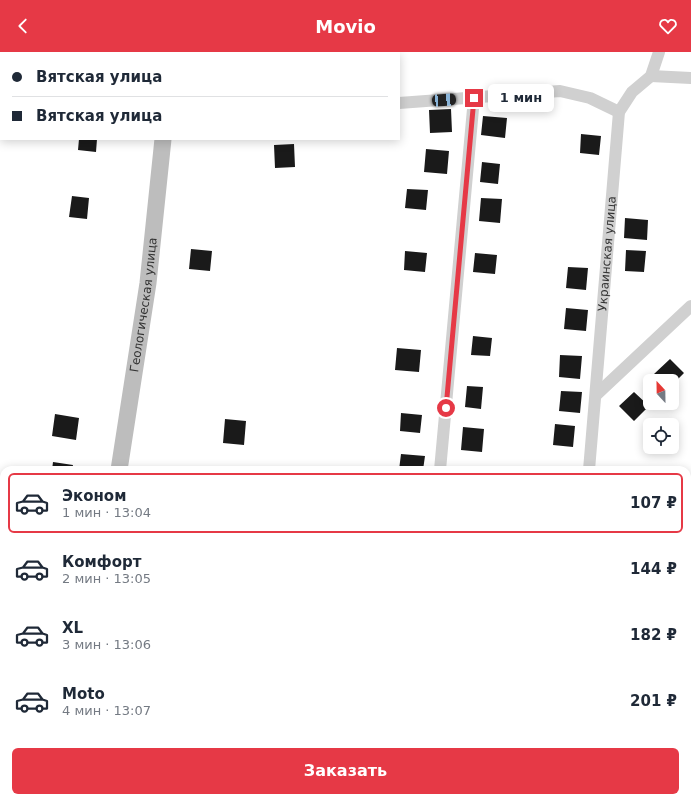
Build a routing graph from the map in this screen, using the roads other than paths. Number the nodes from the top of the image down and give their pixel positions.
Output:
1 (659, 52) edge
2 (651, 76) junction
3 (691, 78) edge
4 (474, 98) junction
5 (400, 103) edge
6 (619, 112) junction
7 (163, 140) edge
8 (691, 306) edge
9 (596, 395) junction
10 (120, 466) edge
11 (440, 466) edge
12 (589, 466) edge

1 - 2 street
2 - 3 street
2 - 6 street, Украинская улица
4 - 5 street
4 - 6 street
4 - 11 street
6 - 9 street, Украинская улица
7 - 10 street, Геологическая улица
8 - 9 street
9 - 12 street, Украинская улица

